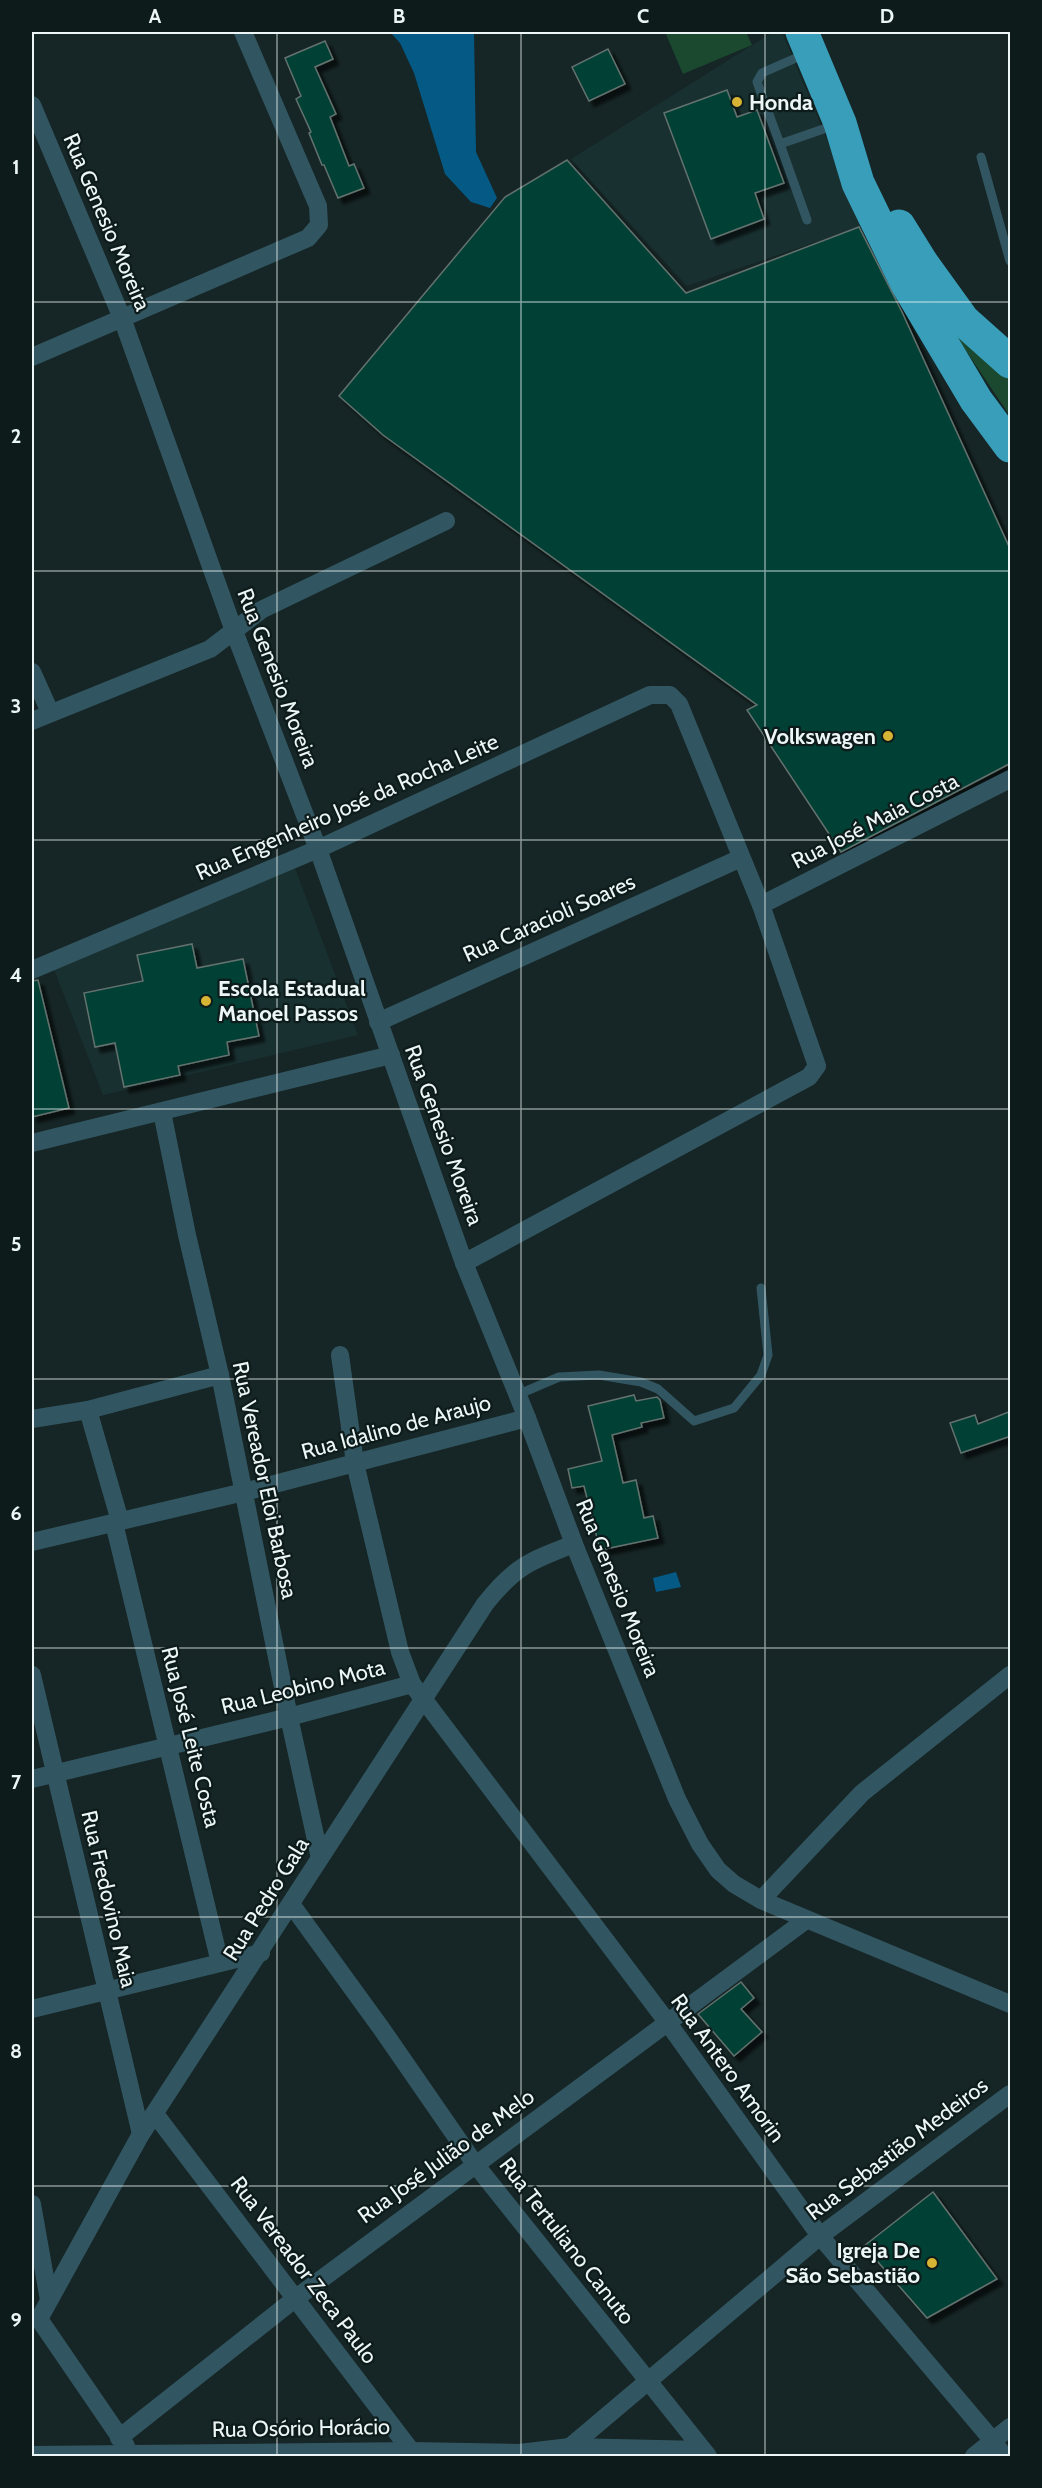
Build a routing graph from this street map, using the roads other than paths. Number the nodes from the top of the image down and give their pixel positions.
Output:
1 (243, 32) edge
2 (806, 41) edge
3 (32, 105) edge
4 (841, 129) junction
5 (780, 144) junction
6 (981, 157) dead end
7 (807, 220) dead end
8 (1011, 261) edge
9 (122, 318) junction
10 (32, 357) edge
11 (1011, 362) edge
12 (1011, 446) edge
13 (446, 521) dead end
14 (234, 631) junction
15 (32, 672) edge
16 (50, 712) junction
17 (32, 721) edge
18 (1011, 779) edge
19 (318, 849) junction
20 (741, 858) junction
21 (761, 905) junction
22 (32, 970) edge
23 (378, 1022) junction
24 (391, 1054) junction
25 (162, 1112) junction
26 (32, 1143) edge
27 (464, 1263) junction
28 (761, 1288) dead end
29 (340, 1356) dead end
30 (220, 1375) junction
31 (517, 1395) junction
32 (88, 1410) junction
33 (527, 1418) junction
34 (32, 1419) edge
35 (355, 1463) junction
36 (244, 1492) junction
37 (117, 1522) junction
38 (32, 1542) edge
39 (574, 1544) junction
40 (32, 1675) edge
41 (1011, 1675) edge
42 (412, 1684) junction
43 (422, 1700) junction
44 (289, 1717) junction
45 (168, 1745) junction
46 (54, 1774) junction
47 (32, 1779) edge
48 (320, 1858) junction
49 (761, 1900) junction
50 (291, 1904) junction
51 (806, 1920) junction
52 (261, 1953) junction
53 (220, 1963) junction
54 (106, 1992) junction
55 (1011, 2004) edge
56 (32, 2009) edge
57 (668, 2023) junction
58 (1007, 2103) edge
59 (155, 2114) junction
60 (141, 2134) junction
61 (475, 2164) junction
62 (32, 2205) edge
63 (820, 2236) junction
64 (296, 2298) junction
65 (49, 2300) junction
66 (35, 2319) edge
67 (647, 2382) junction
68 (1011, 2427) edge
69 (119, 2438) junction
70 (570, 2447) junction
71 (999, 2449) edge
72 (705, 2453) edge
73 (413, 2454) edge
74 (32, 2455) edge
75 (132, 2455) edge
76 (516, 2455) edge
77 (974, 2457) edge

1 - 9 street
2 - 4 highway
2 - 5 lane
3 - 9 street, Rua Genesio Moreira
4 - 5 lane
4 - 11 highway
4 - 12 highway
5 - 7 lane
6 - 8 lane
9 - 10 street
9 - 14 street, Rua Genesio Moreira
13 - 14 street
14 - 16 street
14 - 19 street, Rua Genesio Moreira
15 - 16 street
16 - 17 street
18 - 21 street, Rua José Maia Costa
19 - 20 street, Rua Engenheiro José da Rocha Leite
19 - 22 street, Rua Engenheiro José da Rocha Leite
19 - 23 street, Rua Genesio Moreira
20 - 21 street
20 - 23 street, Rua Caracioli Soares
21 - 27 street
23 - 24 street, Rua Genesio Moreira
24 - 25 street
24 - 27 street, Rua Genesio Moreira
25 - 26 street
25 - 30 street, Rua Vereador Eloi Barbosa
27 - 31 street, Rua Genesio Moreira
28 - 31 lane
29 - 35 street, Rua Antero Amorin
30 - 32 street
30 - 36 street, Rua Vereador Eloi Barbosa
31 - 33 street, Rua Genesio Moreira
32 - 34 street
32 - 37 street, Rua José Leite Costa
33 - 35 street, Rua Idalino de Araujo
33 - 39 street, Rua Genesio Moreira
35 - 36 street, Rua Idalino de Araujo
35 - 42 street, Rua Antero Amorin
36 - 37 street, Rua Idalino de Araujo
36 - 44 street, Rua Vereador Eloi Barbosa
37 - 38 street, Rua Idalino de Araujo
37 - 45 street, Rua José Leite Costa
39 - 43 street, Rua Pedro Gala
39 - 49 street, Rua Genesio Moreira
40 - 46 street, Rua Fredovino Maia
41 - 49 street
42 - 43 street, Rua Antero Amorin
42 - 44 street, Rua Leobino Mota
43 - 48 street, Rua Pedro Gala
43 - 57 street, Rua Antero Amorin
44 - 45 street, Rua Leobino Mota
44 - 48 street, Rua Vereador Eloi Barbosa
45 - 46 street, Rua Leobino Mota
45 - 53 street, Rua José Leite Costa
46 - 47 street, Rua Leobino Mota
46 - 54 street, Rua Fredovino Maia
48 - 50 street, Rua Pedro Gala
49 - 51 street, Rua Genesio Moreira
50 - 52 street, Rua Pedro Gala
50 - 61 street, Rua Tertuliano Canuto
51 - 55 street, Rua Genesio Moreira
51 - 57 street, Rua José Julião de Melo
52 - 53 street
52 - 59 street, Rua Pedro Gala
53 - 54 street
54 - 56 street
54 - 60 street, Rua Fredovino Maia
57 - 61 street, Rua José Julião de Melo
57 - 63 street, Rua Antero Amorin
58 - 63 street, Rua Sebastião Medeiros
59 - 60 street, Rua Pedro Gala
59 - 64 street, Rua Vereador Zeca Paulo
60 - 65 street, Rua Pedro Gala
61 - 64 street, Rua José Julião de Melo
61 - 67 street, Rua Tertuliano Canuto
62 - 65 street
63 - 67 street, Rua Sebastião Medeiros
63 - 71 street, Rua Antero Amorin
64 - 69 street, Rua José Julião de Melo
64 - 73 street, Rua Vereador Zeca Paulo
65 - 66 street, Rua Pedro Gala
66 - 69 street
67 - 70 street
67 - 72 street, Rua Tertuliano Canuto
68 - 71 street
69 - 75 street
70 - 72 street, Rua Osório Horácio
70 - 76 street, Rua Osório Horácio
71 - 77 street
73 - 75 street, Rua Osório Horácio
73 - 76 street, Rua Osório Horácio
74 - 75 street, Rua Osório Horácio

